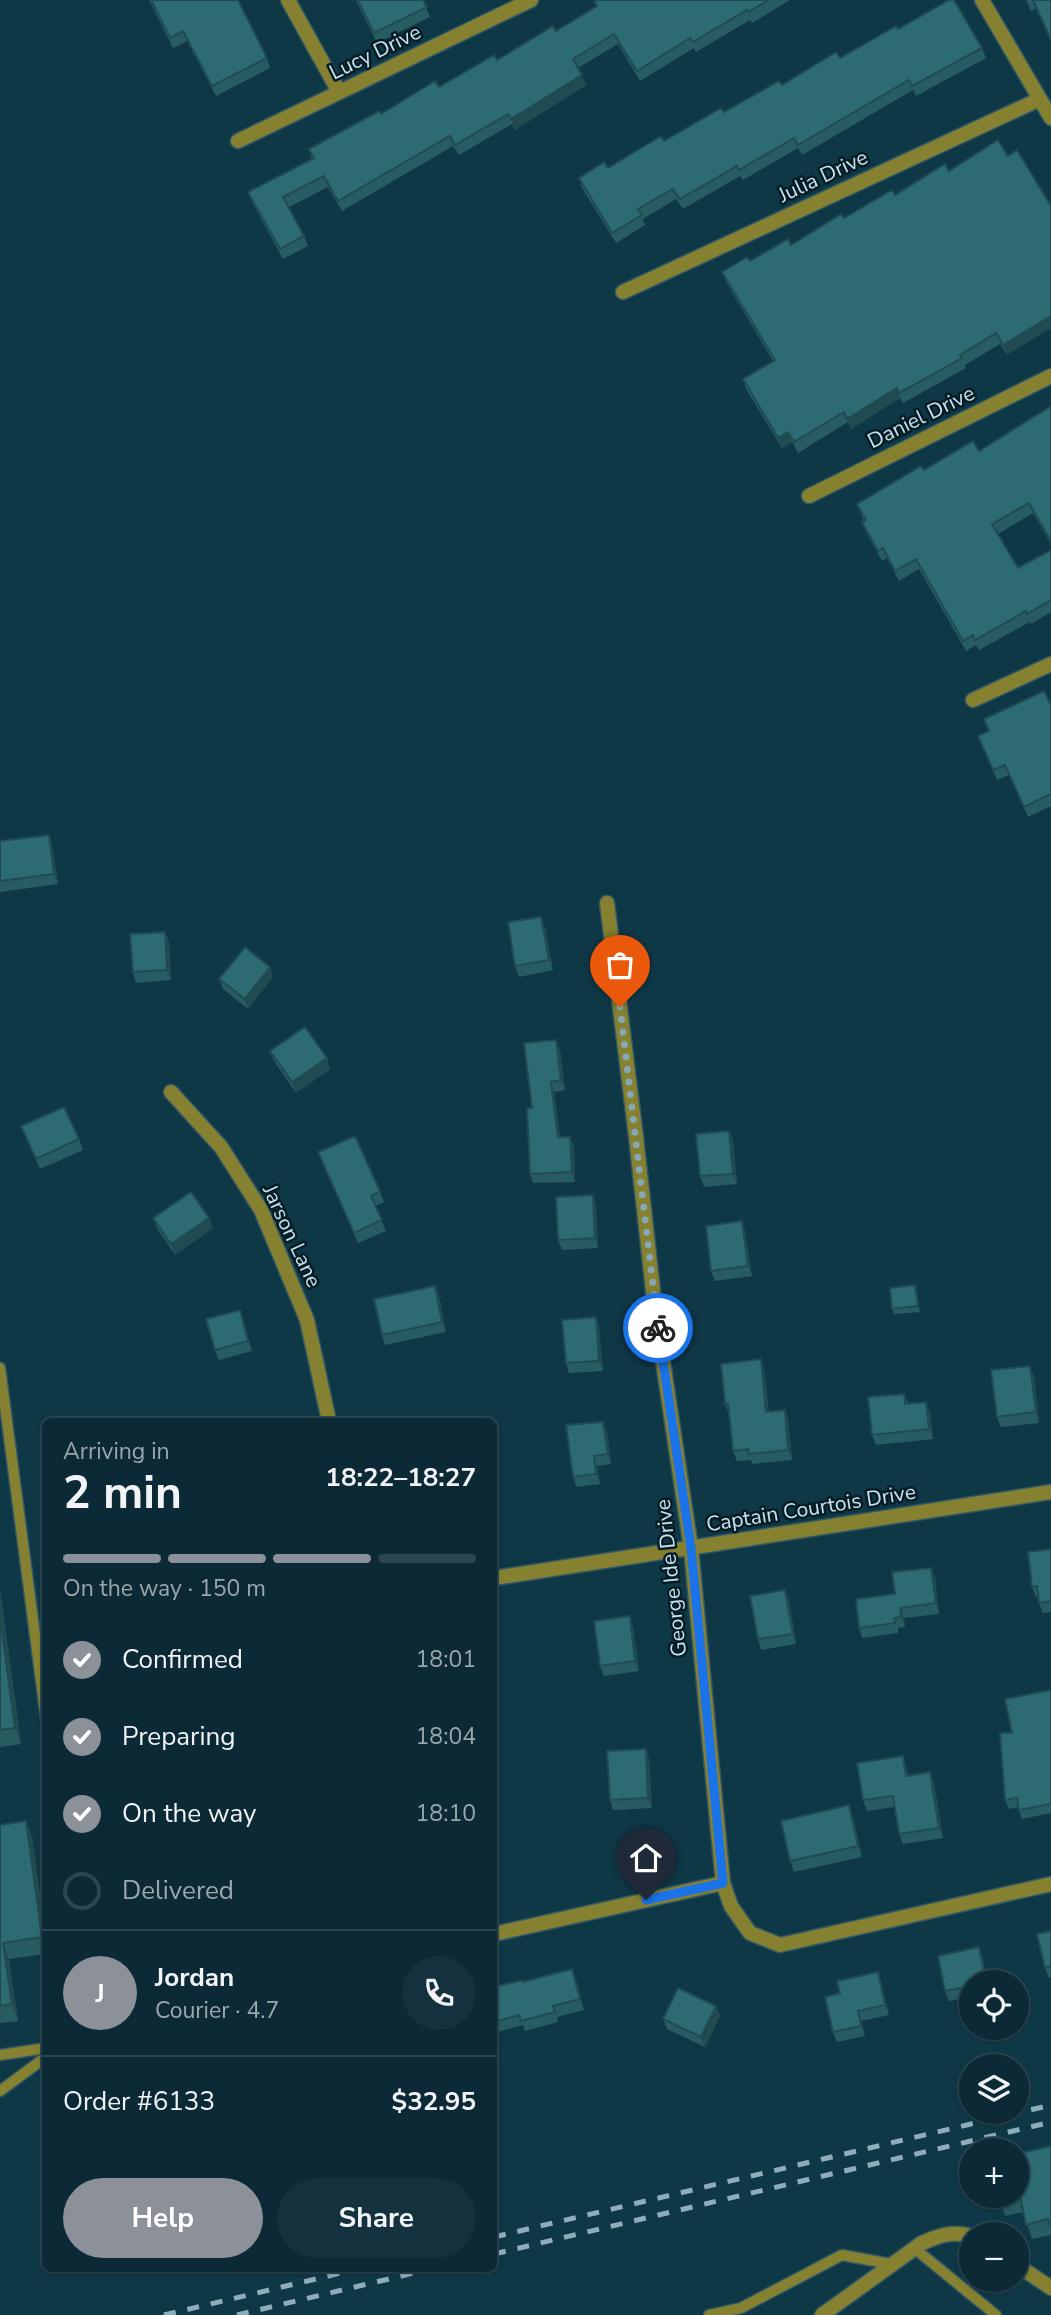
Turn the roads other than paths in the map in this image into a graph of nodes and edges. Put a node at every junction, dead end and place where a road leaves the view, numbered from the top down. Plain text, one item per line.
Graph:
1 (288, 0) edge
2 (531, 0) edge
3 (982, 0) edge
4 (339, 92) junction
5 (1040, 99) junction
6 (1051, 118) edge
7 (238, 141) dead end
8 (623, 292) dead end
9 (1051, 376) edge
10 (809, 496) dead end
11 (1051, 664) edge
12 (973, 700) dead end
13 (607, 904) dead end
14 (171, 1092) dead end
15 (0, 1368) edge
16 (328, 1418) edge
17 (1051, 1492) edge
18 (691, 1548) junction
19 (497, 1578) edge
20 (42, 1688) edge
21 (723, 1883) junction
22 (1051, 1884) edge
23 (497, 1933) edge
24 (42, 2049) edge
25 (0, 2055) edge
26 (42, 2060) edge
27 (0, 2091) edge
28 (959, 2233) edge
29 (914, 2248) junction
30 (891, 2264) junction
31 (1029, 2273) edge
32 (1051, 2288) edge
33 (709, 2315) edge
34 (822, 2315) edge
35 (996, 2315) edge

1 - 4 street
2 - 4 street, Lucy Drive
3 - 5 street
4 - 7 street, Lucy Drive
5 - 6 street
5 - 8 street, Julia Drive
9 - 10 street, Daniel Drive
11 - 12 street
13 - 18 street, George Ide Drive
14 - 16 street, Jarson Lane
15 - 20 lane
17 - 18 street, Captain Courtois Drive
18 - 19 street, Captain Courtois Drive
18 - 21 street, George Ide Drive
21 - 22 street, George Ide Drive
21 - 23 street
24 - 25 lane
26 - 27 lane
28 - 29 street
29 - 30 street
29 - 35 lane
30 - 33 lane
30 - 34 street
31 - 32 street

